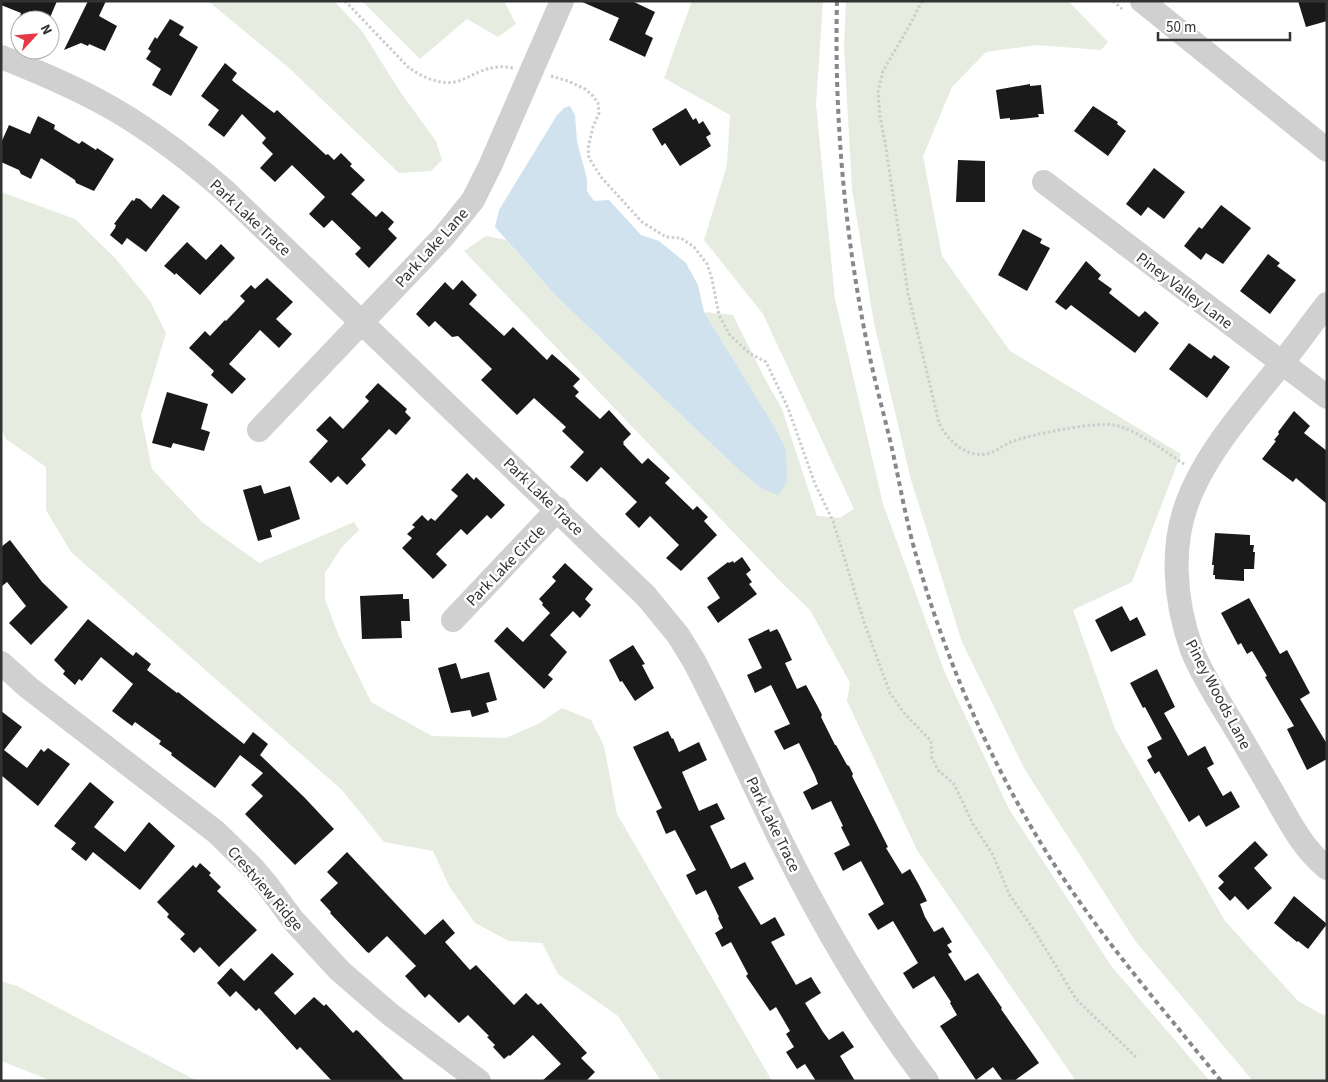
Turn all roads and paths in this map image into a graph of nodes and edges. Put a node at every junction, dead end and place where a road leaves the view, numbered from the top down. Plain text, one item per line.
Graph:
1 (346, 1) edge
2 (562, 1) edge
3 (922, 1) edge
4 (1142, 1) edge
5 (1, 57) edge
6 (531, 71) junction
7 (1327, 150) edge
8 (1044, 182) dead end
9 (1327, 304) edge
10 (362, 322) junction
11 (1282, 363) junction
12 (1327, 397) edge
13 (259, 430) dead end
14 (1201, 474) junction
15 (558, 510) junction
16 (453, 620) dead end
17 (2, 665) edge
18 (1327, 868) edge
19 (1137, 1058) dead end
20 (479, 1081) edge
21 (927, 1081) edge

1 - 6 path
2 - 6 street, Park Lake Lane
3 - 14 path
4 - 7 street
5 - 10 street, Park Lake Trace
6 - 10 street, Park Lake Lane
6 - 19 path
8 - 11 street, Piney Valley Lane
9 - 11 street, Piney Woods Lane
10 - 13 street, Park Lake Lane
10 - 15 street, Park Lake Trace
11 - 12 street, Piney Valley Lane
11 - 14 street, Piney Woods Lane
14 - 18 street, Piney Woods Lane
15 - 16 street, Park Lake Circle
15 - 21 street, Park Lake Trace
17 - 20 street, Crestview Ridge

